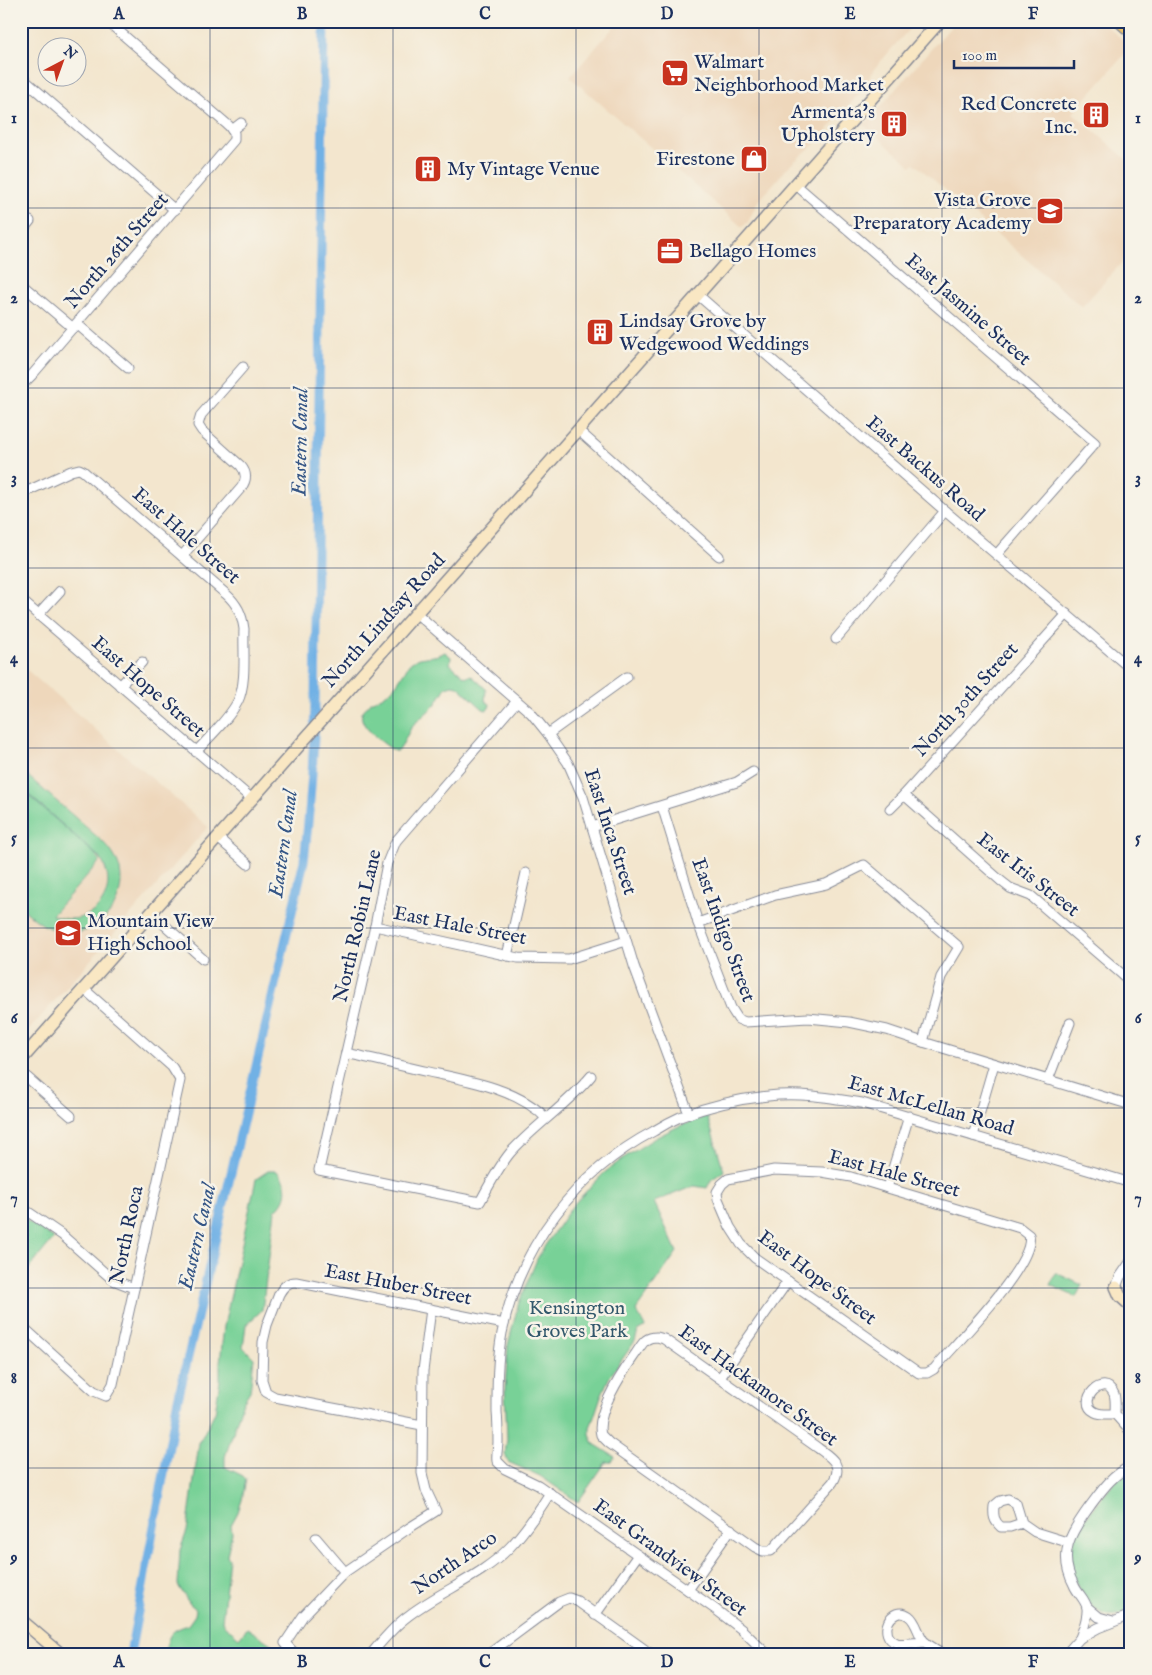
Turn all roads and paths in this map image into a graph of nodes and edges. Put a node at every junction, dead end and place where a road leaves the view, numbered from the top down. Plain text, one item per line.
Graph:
1 (108, 21) edge
2 (940, 21) edge
3 (1120, 21) edge
4 (1131, 31) edge
5 (21, 77) edge
6 (241, 123) dead end
7 (233, 133) junction
8 (795, 184) junction
9 (175, 210) junction
10 (30, 221) dead end
11 (21, 232) edge
12 (21, 284) edge
13 (698, 294) junction
14 (75, 326) junction
15 (243, 367) dead end
16 (128, 368) dead end
17 (21, 386) edge
18 (578, 430) junction
19 (21, 494) edge
20 (946, 511) junction
21 (997, 554) junction
22 (182, 556) junction
23 (719, 556) dead end
24 (60, 591) dead end
25 (21, 600) edge
26 (416, 613) junction
27 (1067, 614) junction
28 (38, 615) junction
29 (836, 638) dead end
30 (142, 662) dead end
31 (1131, 670) edge
32 (627, 677) dead end
33 (120, 686) junction
34 (518, 701) junction
35 (548, 734) junction
36 (196, 752) junction
37 (753, 772) dead end
38 (904, 795) junction
39 (252, 799) junction
40 (662, 806) junction
41 (890, 809) dead end
42 (592, 827) junction
43 (218, 838) junction
44 (248, 864) dead end
45 (526, 873) dead end
46 (151, 913) junction
47 (698, 923) junction
48 (375, 926) junction
49 (626, 941) junction
50 (507, 956) junction
51 (202, 959) dead end
52 (1131, 982) edge
53 (84, 989) junction
54 (1070, 1023) dead end
55 (923, 1042) junction
56 (346, 1053) junction
57 (21, 1060) edge
58 (994, 1064) junction
59 (21, 1072) edge
60 (591, 1076) dead end
61 (1048, 1080) junction
62 (1131, 1105) edge
63 (689, 1114) junction
64 (71, 1116) dead end
65 (909, 1116) junction
66 (546, 1118) junction
67 (973, 1136) junction
68 (1131, 1183) edge
69 (719, 1188) joint
70 (887, 1188) junction
71 (21, 1207) edge
72 (1131, 1261) edge
73 (788, 1281) junction
74 (1116, 1287) joint
75 (134, 1288) junction
76 (1131, 1306) edge
77 (431, 1309) junction
78 (504, 1324) junction
79 (21, 1325) edge
80 (923, 1374) joint
81 (720, 1378) junction
82 (1115, 1414) dead end
83 (422, 1425) junction
84 (1131, 1432) edge
85 (1131, 1466) edge
86 (550, 1493) junction
87 (1022, 1523) dead end
88 (731, 1530) junction
89 (316, 1538) dead end
90 (1067, 1542) junction
91 (638, 1555) junction
92 (344, 1572) junction
93 (688, 1590) junction
94 (1087, 1607) junction
95 (595, 1614) junction
96 (1131, 1615) edge
97 (21, 1620) edge
98 (1113, 1621) junction
99 (1080, 1638) junction
100 (924, 1642) dead end
101 (61, 1654) edge
102 (295, 1654) edge
103 (371, 1654) edge
104 (489, 1654) edge
105 (651, 1654) edge
106 (767, 1654) edge
107 (942, 1654) edge
108 (1066, 1654) edge

1 - 7 street
2 - 8 main road, North Lindsay Road
3 - 4 main road
5 - 9 street
6 - 7 street, North 26th Street
7 - 9 street, North 26th Street
8 - 13 main road, North Lindsay Road
8 - 21 street, East Jasmine Street
9 - 14 street, North 26th Street
10 - 11 street
12 - 14 street
13 - 18 main road, North Lindsay Road
13 - 20 street, East Backus Road
14 - 16 street
14 - 17 street, North 26th Street
15 - 22 street
18 - 23 street
18 - 26 main road, North Lindsay Road
19 - 22 street, East Hale Street
20 - 21 street, East Backus Road
20 - 29 street
21 - 27 street, East Backus Road
22 - 36 street, East Hale Street
24 - 28 street
25 - 28 street, East Hope Street
26 - 34 street, East Inca Street
26 - 39 main road, North Lindsay Road
27 - 31 street, East Backus Road
27 - 38 street, North 30th Street
28 - 33 street, East Hope Street
30 - 33 street
32 - 35 street
33 - 36 street, East Hope Street
34 - 35 street, East Inca Street
34 - 48 street, North Robin Lane
35 - 42 street, East Inca Street
36 - 39 street, East Hope Street
37 - 40 street
38 - 41 street, North 30th Street
38 - 52 street, East Iris Street
39 - 43 main road, North Lindsay Road
40 - 42 street
40 - 47 street, East Indigo Street
42 - 49 street, East Inca Street
43 - 44 street
43 - 46 main road, North Lindsay Road
45 - 50 street
46 - 51 street
46 - 53 main road, North Lindsay Road
47 - 55 street, East Indigo Street
47 - 55 street
48 - 50 street, East Hale Street
48 - 56 street, North Robin Lane
49 - 50 street, East Hale Street
49 - 63 street, East Inca Street
53 - 57 main road, North Lindsay Road
53 - 75 street, North Roca
54 - 61 street
55 - 58 street, East Indigo Street
56 - 66 street
56 - 66 street, North Robin Lane
58 - 61 street, East Indigo Street
58 - 67 street
59 - 64 street
60 - 66 street
61 - 62 street, East Indigo Street
63 - 65 street, East McLellan Road
63 - 78 street, East McLellan Road
65 - 67 street, East McLellan Road
65 - 70 street
67 - 68 street, East McLellan Road
69 - 70 street, East Hale Street
69 - 73 street, East Hope Street
70 - 80 street, East Hale Street
71 - 75 street
72 - 74 street
73 - 80 street, East Hope Street
73 - 81 street
74 - 76 main road
75 - 79 street, North Roca
77 - 78 street, East Huber Street
77 - 83 street
77 - 83 street, East Huber Street
78 - 86 street, East Grandview Street
81 - 88 street, East Hackamore Street
81 - 88 street, East Hackamore Street
82 - 84 street
83 - 92 street
85 - 90 street
86 - 91 street, East Grandview Street
86 - 103 street, North Arco
87 - 90 street
88 - 93 street
89 - 92 street
90 - 94 street
91 - 93 street, East Grandview Street
91 - 95 street
92 - 102 street
93 - 106 street, East Grandview Street
94 - 98 street
94 - 99 street
95 - 104 street
95 - 105 street
96 - 98 street
97 - 101 main road
98 - 99 street
99 - 108 street
100 - 107 street

